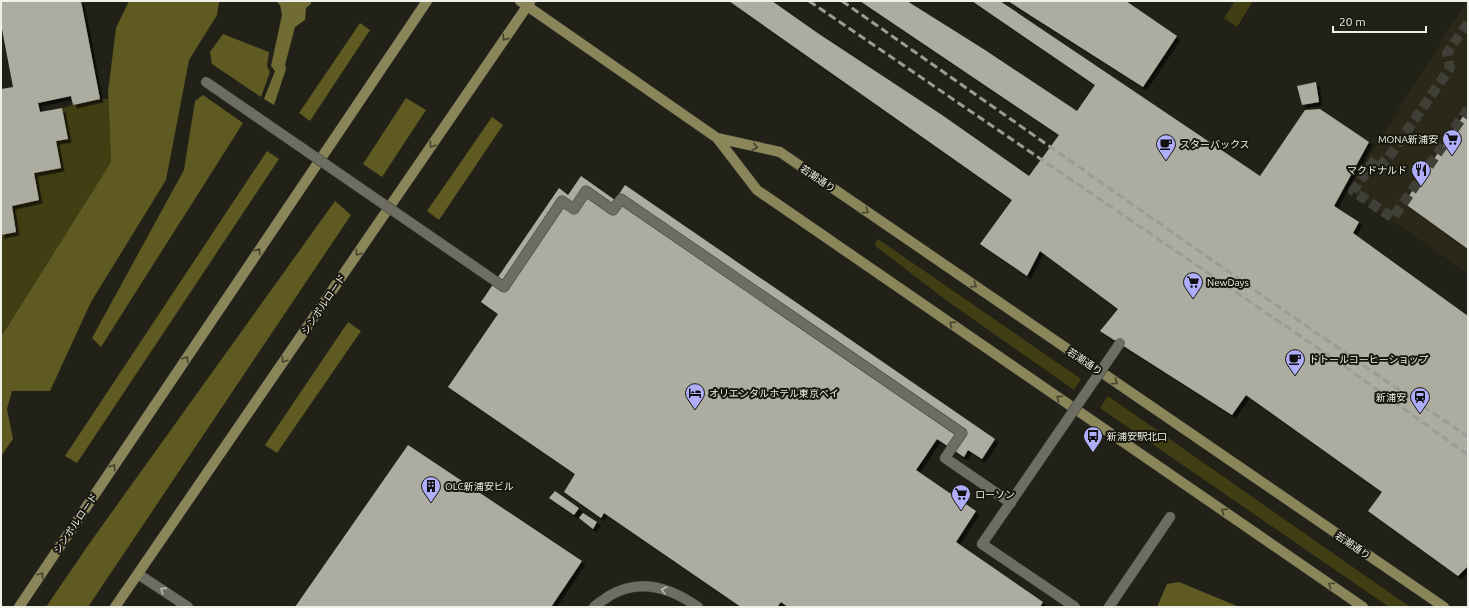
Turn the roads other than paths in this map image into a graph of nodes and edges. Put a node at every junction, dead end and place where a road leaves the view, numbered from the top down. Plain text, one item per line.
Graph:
1 (427, 1) edge
2 (526, 3) edge
3 (206, 82) dead end
4 (717, 138) junction
5 (1120, 343) dead end
6 (1011, 503) junction
7 (1170, 517) dead end
8 (138, 574) junction
9 (1072, 606) edge
10 (19, 607) edge
11 (115, 607) edge
12 (188, 607) edge
13 (594, 607) edge
14 (698, 607) edge
15 (1109, 607) edge
16 (1363, 607) edge
17 (1444, 607) edge

10 -> 1 main road, シンボルロード
2 - 4 main road, 若潮通り
2 -> 8 main road, シンボルロード
3 - 6 street, bridge
16 -> 4 main road, 若潮通り
4 -> 17 main road, 若潮通り
5 - 6 street, bridge
6 - 9 street, bridge
7 - 15 street
8 - 11 main road, シンボルロード
12 -> 8 street
14 -> 13 street

